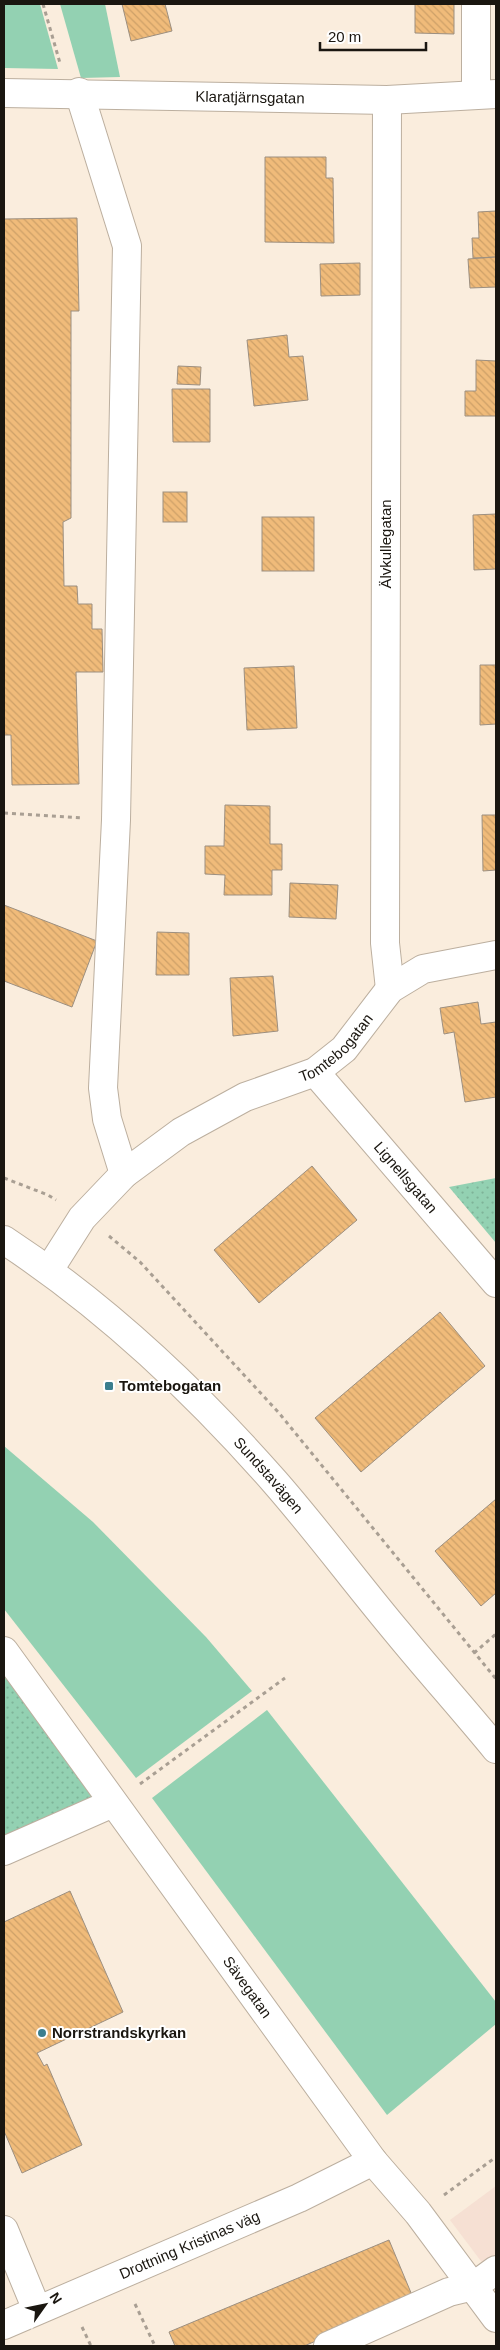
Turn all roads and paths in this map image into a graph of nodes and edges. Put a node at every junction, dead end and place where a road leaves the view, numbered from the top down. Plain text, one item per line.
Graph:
1 (43, 4) edge
2 (476, 4) edge
3 (4, 92) edge
4 (79, 92) junction
5 (486, 94) edge
6 (387, 100) junction
7 (4, 814) edge
8 (116, 820) junction
9 (496, 955) edge
10 (390, 989) junction
11 (315, 1072) junction
12 (124, 1174) junction
13 (4, 1178) edge
14 (48, 1195) dead end
15 (4, 1240) edge
16 (117, 1242) dead end
17 (49, 1270) junction
18 (496, 1283) edge
19 (496, 1634) edge
20 (4, 1651) edge
21 (474, 1653) junction
22 (285, 1678) dead end
23 (496, 1678) edge
24 (496, 1748) edge
25 (113, 1804) junction
26 (4, 1851) edge
27 (496, 2157) edge
28 (373, 2161) junction
29 (441, 2197) dead end
30 (4, 2230) edge
31 (496, 2270) edge
32 (121, 2274) junction
33 (474, 2286) junction
34 (38, 2310) junction
35 (496, 2318) edge
36 (4, 2325) edge
37 (155, 2346) edge
38 (328, 2346) edge

1 - 4 path
2 - 5 street
3 - 4 street, Klaratjärnsgatan
4 - 6 street, Klaratjärnsgatan
4 - 8 street
5 - 6 street, Klaratjärnsgatan
6 - 10 street, Älvkullegatan
7 - 8 path
8 - 12 street
9 - 10 street, Tomtebogatan
10 - 11 street, Tomtebogatan
11 - 12 street, Tomtebogatan
11 - 18 street, Lignellsgatan
12 - 17 street, Tomtebogatan
13 - 14 path
15 - 17 street, Sundstavägen
16 - 21 path
17 - 24 street, Sundstavägen
19 - 21 path
20 - 25 street, Sävegatan
21 - 23 path
22 - 25 path
25 - 26 street
25 - 28 street, Sävegatan
27 - 29 path
28 - 32 street, Drottning Kristinas väg
28 - 33 street, Sävegatan
30 - 34 street
31 - 33 street
32 - 34 street, Drottning Kristinas väg
32 - 37 path
33 - 35 street, Sävegatan
33 - 38 street
34 - 36 street, Drottning Kristinas väg

